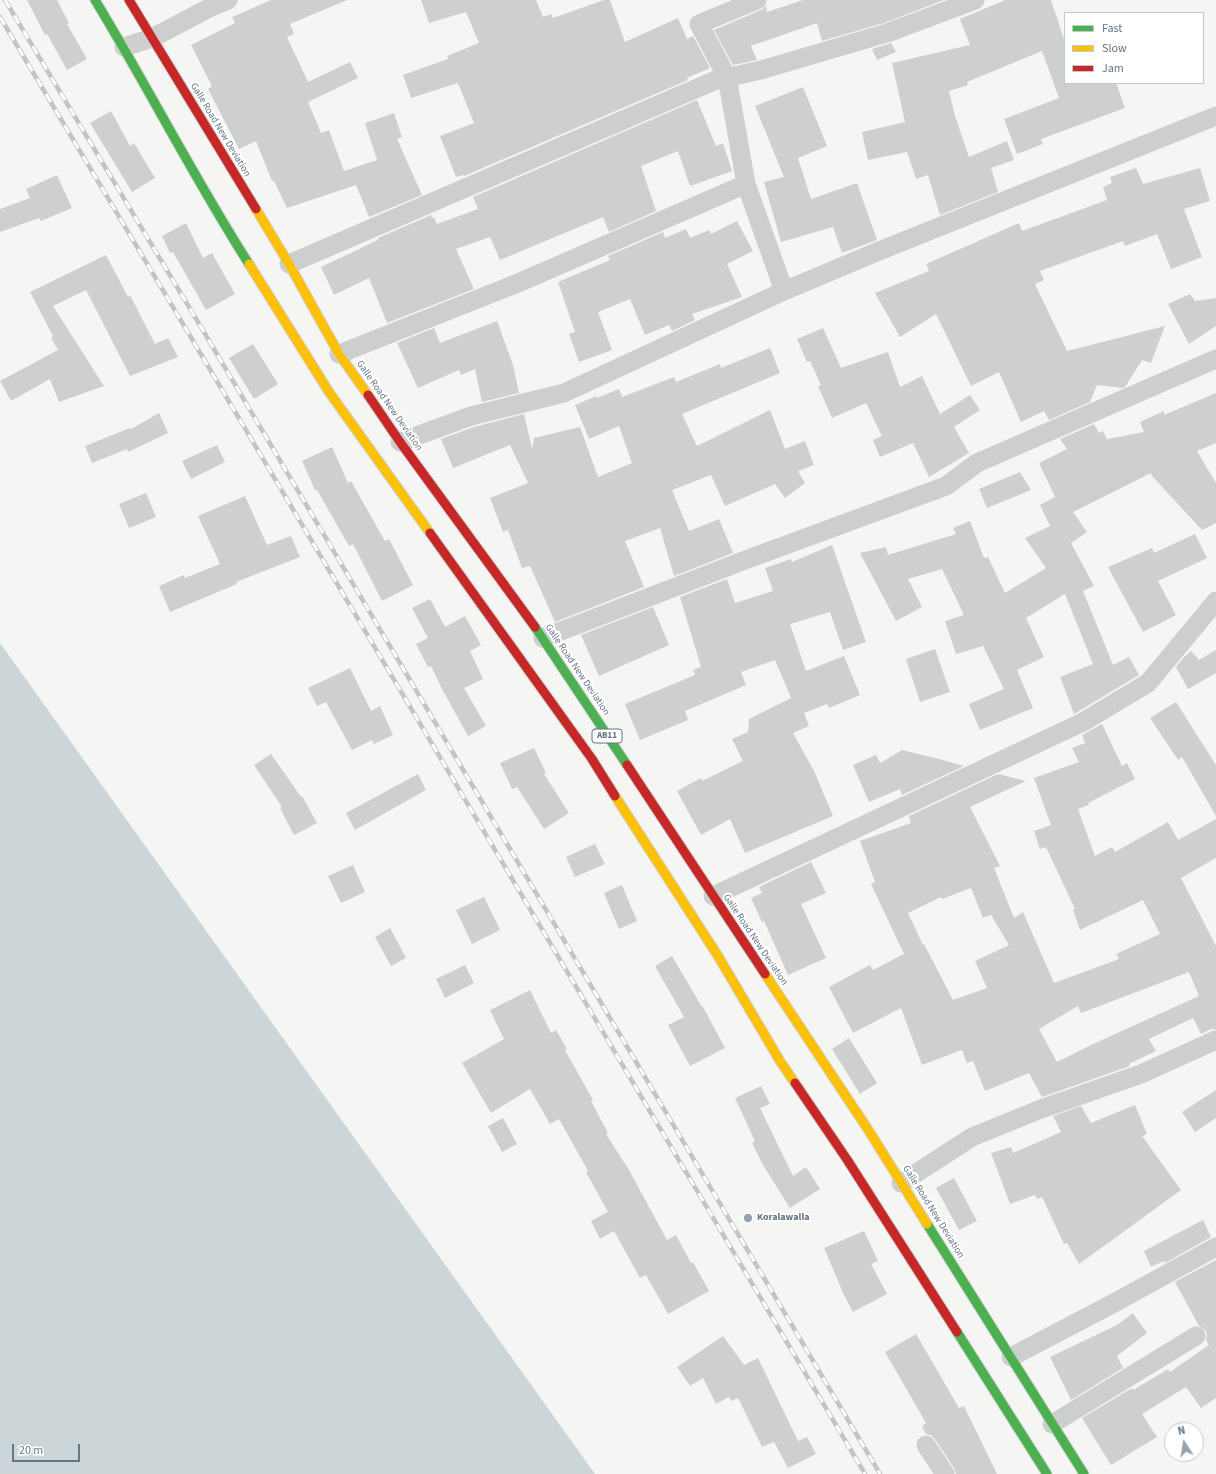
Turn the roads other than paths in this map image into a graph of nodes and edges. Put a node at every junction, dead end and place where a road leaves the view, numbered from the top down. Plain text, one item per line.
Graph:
1 (95, 0) edge
2 (129, 0) edge
3 (228, 0) edge
4 (757, 0) edge
5 (975, 0) edge
6 (207, 4) edge
7 (152, 38) junction
8 (124, 47) junction
9 (727, 78) junction
10 (1216, 116) edge
11 (746, 184) junction
12 (289, 264) junction
13 (784, 291) junction
14 (340, 354) junction
15 (1216, 358) edge
16 (400, 442) junction
17 (1216, 601) edge
18 (543, 638) junction
19 (713, 896) junction
20 (1216, 1040) edge
21 (901, 1183) junction
22 (1216, 1247) edge
23 (1196, 1336) dead end
24 (1010, 1357) junction
25 (1052, 1424) junction
26 (926, 1445) dead end
27 (945, 1474) edge
28 (1047, 1474) edge
29 (1084, 1474) edge

1 - 8 main road, AB11
2 - 7 main road, Galle Road New Deviation / AB11
3 - 6 street
4 - 9 street
5 - 9 street
6 - 7 street
7 - 8 street
7 - 12 main road, Galle Road New Deviation / AB11
8 - 28 main road, AB11
9 - 11 street
9 - 12 street
10 - 13 street
11 - 13 street
11 - 14 street
12 - 14 main road, Galle Road New Deviation / AB11
13 - 16 street
14 - 16 main road, Galle Road New Deviation / AB11
15 - 18 street
16 - 18 main road, Galle Road New Deviation / AB11
17 - 19 street
18 - 19 main road, Galle Road New Deviation / AB11
19 - 21 main road, Galle Road New Deviation / AB11
20 - 21 street
21 - 24 main road, Galle Road New Deviation / AB11
22 - 24 street
23 - 25 street
24 - 25 main road, Galle Road New Deviation / AB11
25 - 29 main road, Galle Road New Deviation / AB11
26 - 27 street

